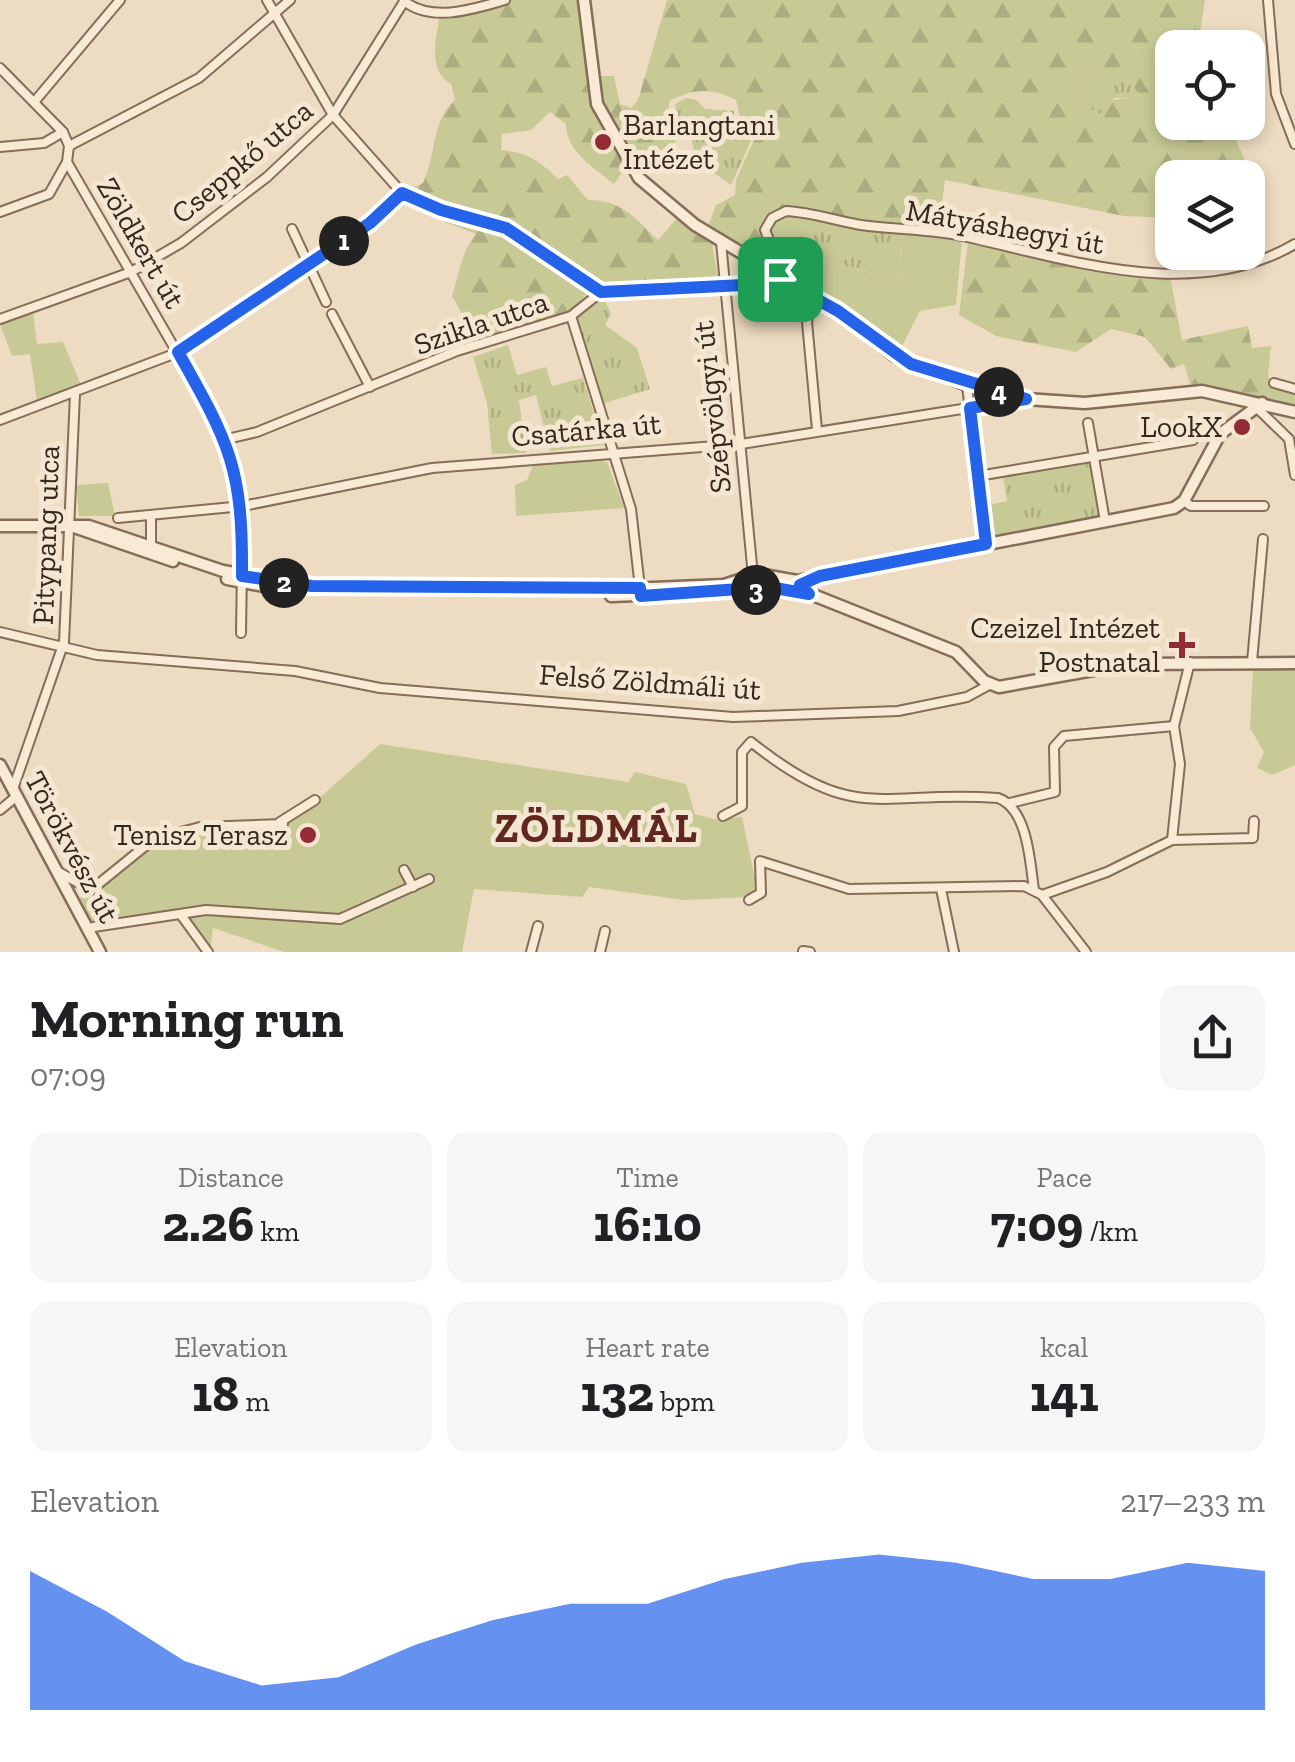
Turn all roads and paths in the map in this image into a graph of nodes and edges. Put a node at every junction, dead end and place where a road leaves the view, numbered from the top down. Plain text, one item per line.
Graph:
1 (120, 0) edge
2 (267, 0) edge
3 (290, 0) edge
4 (505, 0) edge
5 (584, 0) edge
6 (1268, 0) edge
7 (405, 1) edge
8 (280, 8) edge
9 (0, 68) edge
10 (35, 102) junction
11 (333, 115) junction
12 (62, 132) junction
13 (1295, 144) edge
14 (69, 146) junction
15 (0, 147) edge
16 (68, 162) junction
17 (402, 193) junction
18 (0, 212) edge
19 (292, 229) dead end
20 (721, 242) junction
21 (1293, 245) edge
22 (1295, 260) edge
23 (308, 266) junction
24 (132, 272) junction
25 (780, 279) junction
26 (725, 287) junction
27 (601, 292) junction
28 (812, 296) junction
29 (326, 302) dead end
30 (332, 314) dead end
31 (571, 316) junction
32 (0, 319) edge
33 (178, 352) junction
34 (1274, 383) dead end
35 (968, 385) junction
36 (370, 386) junction
37 (1295, 389) edge
38 (74, 394) junction
39 (1026, 399) junction
40 (1259, 405) junction
41 (970, 408) junction
42 (1295, 412) edge
43 (0, 420) edge
44 (1088, 424) dead end
45 (818, 430) junction
46 (227, 438) junction
47 (1193, 440) dead end
48 (741, 444) junction
49 (612, 452) junction
50 (1094, 454) junction
51 (1295, 474) edge
52 (978, 476) junction
53 (1184, 501) junction
54 (243, 506) junction
55 (1264, 506) dead end
56 (151, 516) junction
57 (118, 518) dead end
58 (1106, 521) junction
59 (0, 526) edge
60 (70, 526) junction
61 (1263, 539) dead end
62 (986, 544) junction
63 (150, 546) junction
64 (167, 555) junction
65 (755, 579) junction
66 (243, 580) junction
67 (801, 587) junction
68 (641, 592) junction
69 (0, 632) edge
70 (241, 633) dead end
71 (62, 650) junction
72 (1190, 662) junction
73 (1252, 662) junction
74 (1295, 662) edge
75 (989, 686) junction
76 (1174, 726) junction
77 (0, 765) edge
78 (15, 793) junction
79 (315, 800) dead end
80 (1010, 803) junction
81 (0, 810) edge
82 (723, 816) dead end
83 (1254, 821) dead end
84 (1172, 840) junction
85 (404, 870) dead end
86 (57, 871) junction
87 (428, 879) dead end
88 (414, 886) junction
89 (941, 889) junction
90 (1038, 892) junction
91 (749, 900) dead end
92 (180, 915) junction
93 (538, 926) dead end
94 (87, 928) junction
95 (605, 931) dead end
96 (100, 952) edge
97 (208, 952) edge
98 (531, 952) edge
99 (600, 952) edge
100 (954, 952) edge
101 (1086, 952) edge

1 - 10 street
2 - 8 street
3 - 8 street
4 - 7 street
5 - 20 street
6 - 13 street
7 - 11 street, Cseppkő utca
8 - 11 street
8 - 14 street
9 - 10 street
10 - 12 street
11 - 17 street
11 - 24 street, Cseppkő utca
12 - 14 street
12 - 15 street
14 - 16 street, Zöldkert út
16 - 18 street
16 - 24 street, Zöldkert út
17 - 23 street
17 - 27 street
19 - 23 street
20 - 25 street
20 - 26 street, Szépvölgyi út
21 - 22 street
21 - 25 street, Mátyáshegyi út
23 - 29 street
23 - 33 street
24 - 32 street, Cseppkő utca
24 - 33 street, Zöldkert út
25 - 26 street
25 - 28 street
26 - 27 street
26 - 48 street, Szépvölgyi út
27 - 31 street, Szikla utca
28 - 35 street
28 - 45 street
30 - 36 street
31 - 36 street, Szikla utca
31 - 49 street
33 - 38 street
33 - 46 street, Zöldkert út
34 - 37 street
35 - 39 street
35 - 41 street
36 - 46 street, Szikla utca
38 - 43 street
38 - 60 street, Pitypang utca
39 - 40 street
39 - 41 street, Csatárka út
40 - 42 street
40 - 51 street
40 - 53 street
41 - 45 street, Csatárka út
41 - 52 street
44 - 50 street
45 - 48 street, Csatárka út
46 - 54 street, Zöldkert út
47 - 50 street
48 - 49 street, Csatárka út
48 - 65 street, Szépvölgyi út
49 - 54 street, Csatárka út
49 - 68 street
50 - 52 street
50 - 58 street
52 - 62 street
53 - 55 street
53 - 58 street
54 - 56 street, Csatárka út
54 - 66 street, Zöldkert út
56 - 57 street, Csatárka út
56 - 63 street
58 - 62 street
59 - 60 street
60 - 63 street
60 - 64 street
60 - 71 street, Pitypang utca
61 - 73 street
62 - 67 street
63 - 64 street
64 - 66 street
65 - 67 street
65 - 68 street
66 - 68 street
66 - 70 street, Zöldkert út
67 - 75 street
69 - 71 street, Felső Zöldmáli út
71 - 75 street, Felső Zöldmáli út
71 - 78 street, Pitypang utca
72 - 73 street, Felső Zöldmáli út
72 - 75 street, Felső Zöldmáli út
72 - 76 street
73 - 74 street, Felső Zöldmáli út
76 - 80 street
76 - 84 street
77 - 78 street, Törökvész út
78 - 81 street
78 - 86 street, Törökvész út
79 - 86 street
80 - 82 street
80 - 90 street
83 - 84 street
84 - 90 street
85 - 88 street
86 - 94 street, Törökvész út
87 - 88 street
88 - 92 street
89 - 90 street
89 - 91 street
89 - 100 street
90 - 101 street
92 - 94 street
92 - 97 street
93 - 98 street
94 - 96 street, Törökvész út
95 - 99 street

